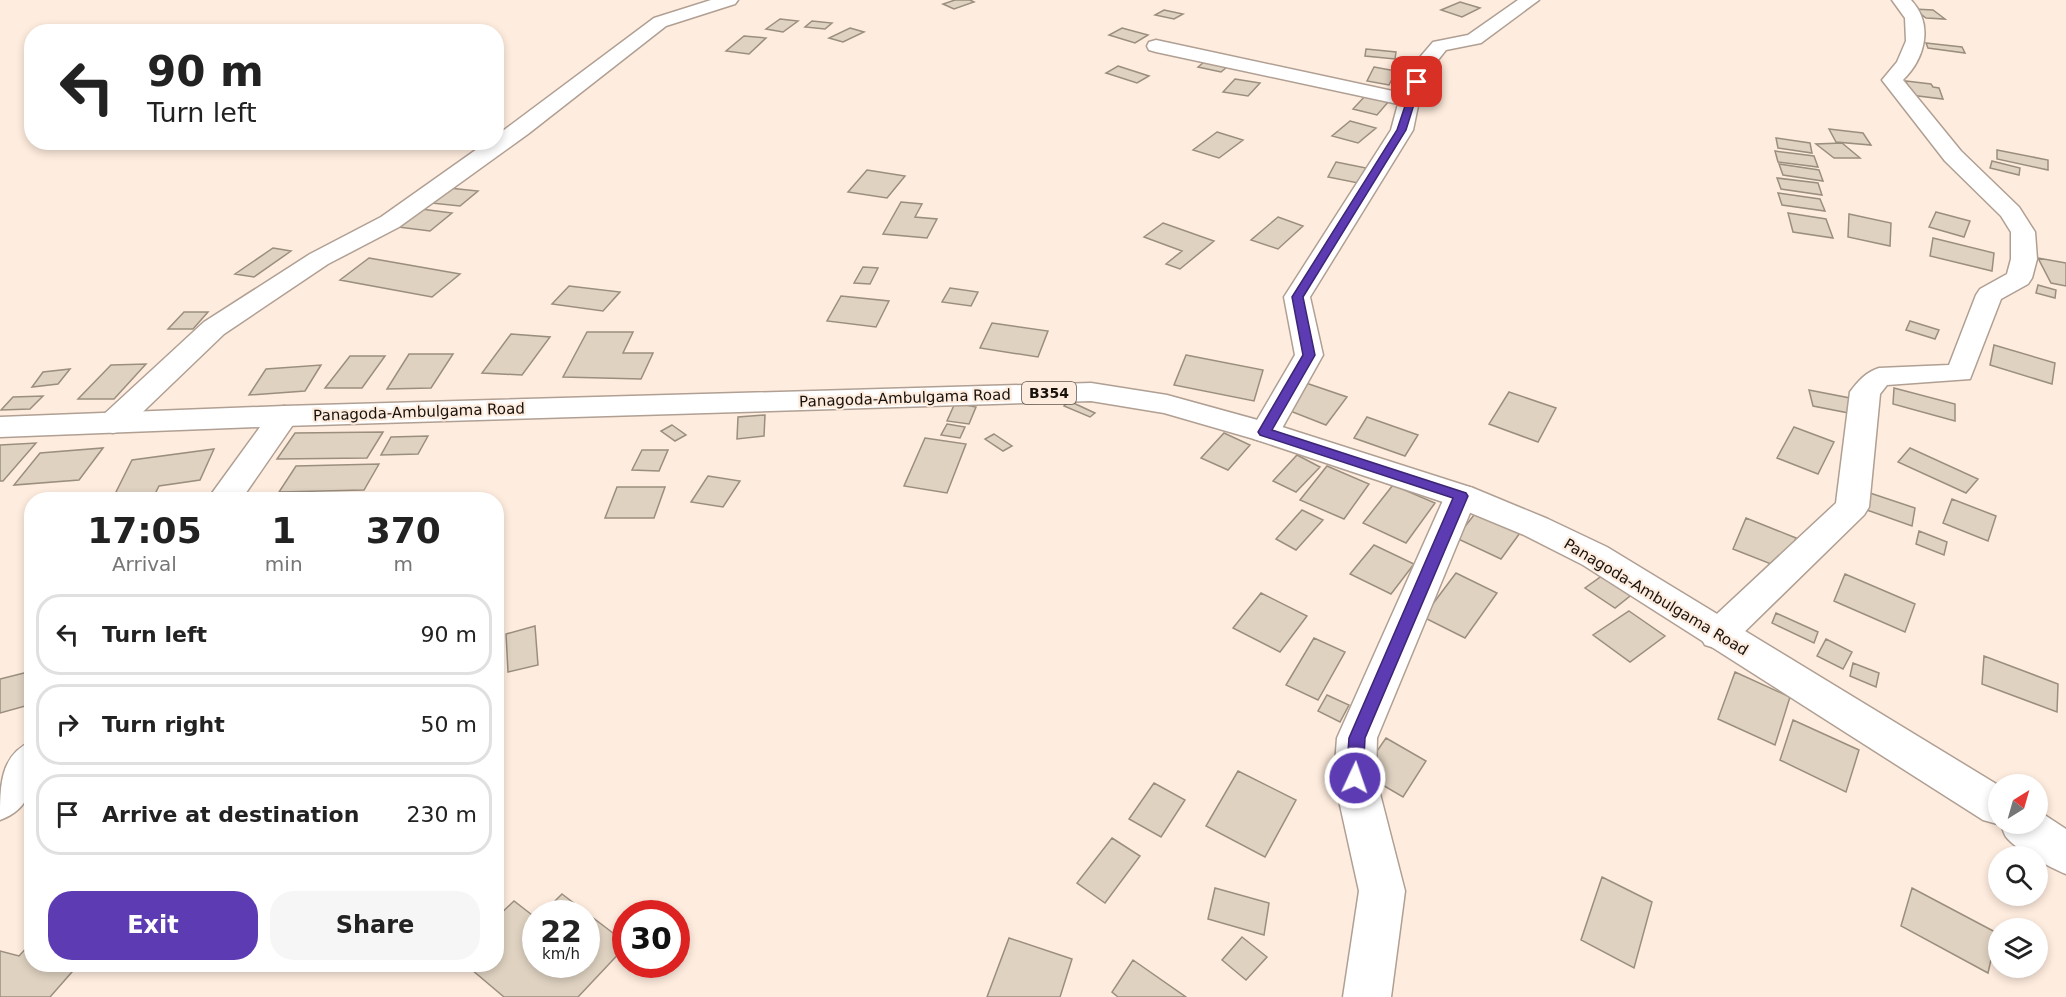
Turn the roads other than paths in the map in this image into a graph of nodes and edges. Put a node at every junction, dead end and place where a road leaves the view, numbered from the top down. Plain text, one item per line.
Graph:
1 (729, 0) edge
2 (1530, 0) edge
3 (1906, 1) edge
4 (1156, 46) dead end
5 (1409, 101) junction
6 (504, 140) edge
7 (491, 150) edge
8 (284, 416) junction
9 (113, 423) junction
10 (0, 427) edge
11 (1264, 432) junction
12 (229, 492) edge
13 (1461, 496) junction
14 (1718, 635) junction
15 (24, 769) edge
16 (0, 801) edge
17 (1988, 801) edge
18 (2037, 834) edge
19 (2066, 854) edge
20 (1367, 997) edge

1 - 6 street
2 - 5 street
3 - 14 street
4 - 5 street
5 - 11 street
7 - 9 street
8 - 9 street, Panagoda-Ambulgama Road / B354
8 - 11 street, Panagoda-Ambulgama Road / B354
8 - 12 street
9 - 10 street, Panagoda-Ambulgama Road / B354
11 - 13 street, Panagoda-Ambulgama Road / B354
13 - 14 street, Panagoda-Ambulgama Road / B354
13 - 20 street
14 - 17 street, Panagoda-Ambulgama Road / B354
15 - 16 street
18 - 19 street

